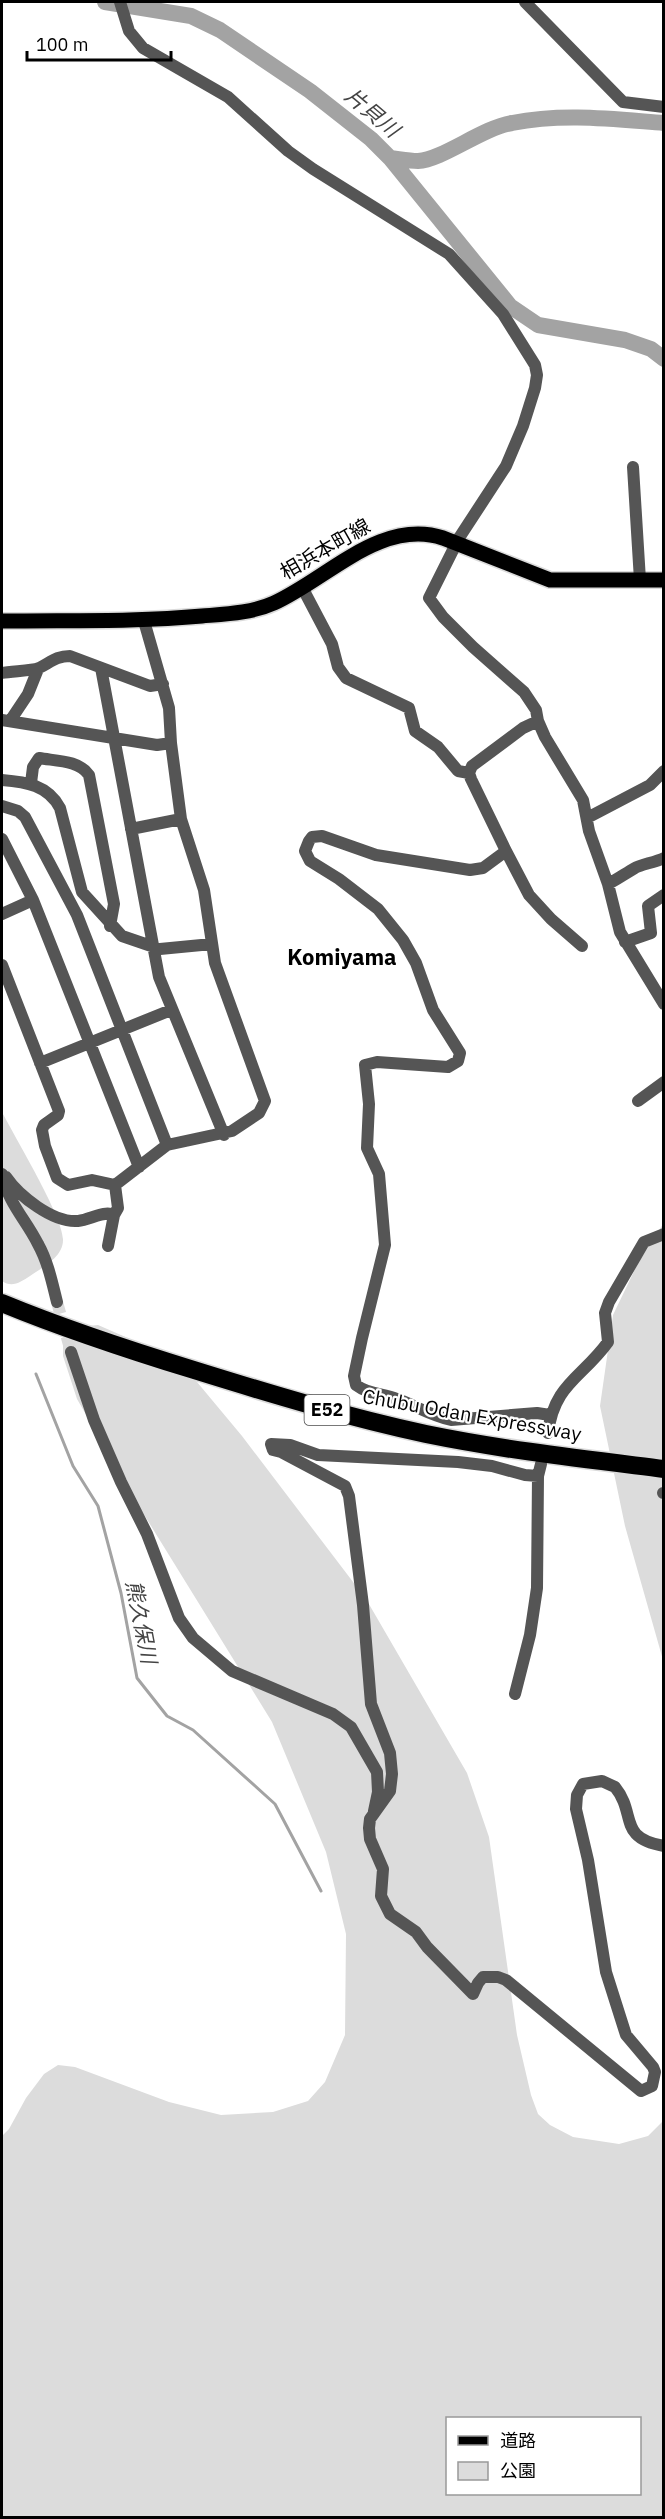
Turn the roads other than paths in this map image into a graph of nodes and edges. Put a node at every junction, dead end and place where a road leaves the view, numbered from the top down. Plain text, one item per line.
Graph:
1 (525, 2) edge
2 (121, 7) edge
3 (663, 107) edge
4 (633, 466) dead end
5 (456, 544) junction
6 (640, 580) junction
7 (663, 580) edge
8 (302, 587) junction
9 (2, 621) edge
10 (144, 621) junction
11 (101, 668) junction
12 (38, 669) junction
13 (2, 673) edge
14 (163, 684) junction
15 (6, 720) edge
16 (538, 721) junction
17 (113, 738) junction
18 (171, 743) junction
19 (663, 771) edge
20 (469, 773) junction
21 (2, 780) edge
22 (32, 783) junction
23 (2, 806) edge
24 (587, 818) junction
25 (182, 819) junction
26 (130, 830) junction
27 (2, 839) edge
28 (506, 851) junction
29 (663, 858) edge
30 (608, 884) junction
31 (663, 895) edge
32 (33, 900) junction
33 (2, 914) edge
34 (110, 926) junction
35 (625, 942) junction
36 (212, 944) junction
37 (582, 946) dead end
38 (153, 948) junction
39 (2, 965) edge
40 (5, 984) edge
41 (663, 1004) edge
42 (171, 1010) junction
43 (121, 1030) junction
44 (90, 1042) junction
45 (40, 1064) junction
46 (663, 1083) edge
47 (638, 1101) dead end
48 (224, 1134) junction
49 (167, 1145) junction
50 (139, 1167) junction
51 (2, 1173) edge
52 (115, 1185) junction
53 (114, 1215) junction
54 (663, 1234) edge
55 (108, 1246) dead end
56 (57, 1302) tunnel mouth
57 (2, 1303) edge
58 (71, 1352) tunnel mouth
59 (550, 1415) junction
60 (548, 1433) dead end
61 (663, 1468) edge
62 (515, 1694) dead end
63 (370, 1819) junction
64 (663, 1846) edge

1 - 3 street
2 - 5 street
4 - 6 street
5 - 6 main road, 相浜本町線
5 - 8 main road, 相浜本町線
5 - 16 street
6 - 7 main road, 相浜本町線
8 - 10 main road, 相浜本町線
8 - 20 street
9 - 10 main road, 相浜本町線
10 - 14 street
11 - 12 street
11 - 14 street
11 - 17 street
12 - 13 street
12 - 15 street
14 - 18 street
15 - 17 street
16 - 20 street
16 - 24 street
17 - 18 street
17 - 26 street
18 - 25 street
19 - 24 street
20 - 28 street
21 - 22 street
22 - 34 street
22 - 34 street
23 - 43 street
24 - 30 street
25 - 26 street
25 - 36 street
26 - 38 street
27 - 32 street
28 - 37 street
28 - 59 street
29 - 30 street
30 - 35 street
31 - 35 street
32 - 33 street
32 - 44 street
34 - 38 street
35 - 41 street
36 - 38 street
36 - 48 street
38 - 42 street
39 - 40 street
40 - 45 street
42 - 43 street
42 - 48 street
43 - 44 street
43 - 49 street
44 - 45 street
44 - 50 street
45 - 52 street
46 - 47 street
48 - 49 street
49 - 50 street
50 - 52 street
51 - 53 street
51 - 56 street
52 - 53 street
53 - 55 street
54 - 59 street
57 - 61 highway, Chubu Odan Expressway / E52
58 - 63 street
59 - 60 street
62 - 63 street
63 - 64 street

